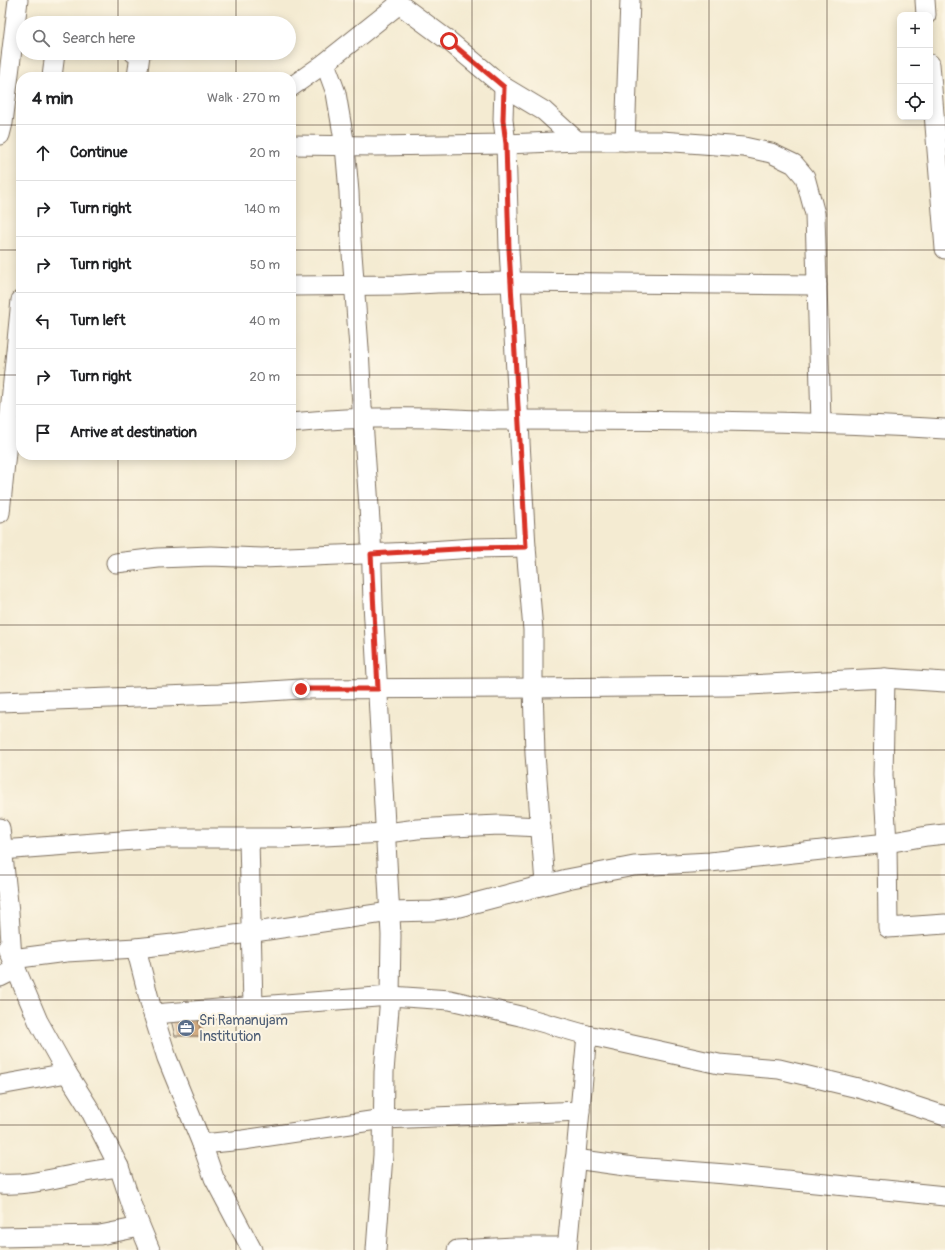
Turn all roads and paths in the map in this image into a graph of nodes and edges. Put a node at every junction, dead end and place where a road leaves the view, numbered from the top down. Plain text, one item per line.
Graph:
1 (18, 0) edge
2 (630, 0) edge
3 (925, 0) edge
4 (398, 2) edge
5 (926, 12) edge
6 (19, 16) edge
7 (16, 42) edge
8 (54, 60) edge
9 (139, 60) edge
10 (325, 63) junction
11 (53, 72) edge
12 (138, 72) edge
13 (296, 83) edge
14 (932, 84) edge
15 (504, 87) junction
16 (0, 135) edge
17 (577, 141) junction
18 (625, 141) junction
19 (506, 144) junction
20 (296, 145) edge
21 (345, 146) junction
22 (945, 248) edge
23 (512, 282) junction
24 (354, 285) junction
25 (817, 285) junction
26 (296, 286) edge
27 (16, 402) edge
28 (363, 418) junction
29 (520, 420) junction
30 (15, 422) edge
31 (296, 423) edge
32 (821, 423) junction
33 (945, 429) edge
34 (0, 513) edge
35 (526, 547) junction
36 (371, 554) junction
37 (116, 563) dead end
38 (885, 678) junction
39 (945, 682) edge
40 (533, 688) junction
41 (378, 689) junction
42 (0, 702) edge
43 (541, 827) junction
44 (0, 828) edge
45 (386, 833) junction
46 (945, 834) edge
47 (249, 839) junction
48 (887, 843) junction
49 (2, 850) junction
50 (545, 884) junction
51 (390, 912) junction
52 (945, 924) edge
53 (251, 933) junction
54 (0, 934) edge
55 (136, 948) junction
56 (9, 969) edge
57 (390, 996) junction
58 (253, 1006) junction
59 (153, 1014) junction
60 (587, 1035) junction
61 (66, 1073) junction
62 (0, 1085) edge
63 (580, 1111) junction
64 (945, 1116) edge
65 (384, 1119) junction
66 (202, 1144) junction
67 (575, 1159) junction
68 (119, 1167) junction
69 (0, 1184) edge
70 (945, 1196) edge
71 (140, 1227) junction
72 (0, 1237) edge
73 (567, 1249) edge
74 (150, 1250) edge
75 (252, 1250) edge
76 (376, 1250) edge
77 (457, 1250) edge

1 - 6 street
2 - 18 street
3 - 5 street
4 - 10 street
4 - 15 street
7 - 16 street
8 - 11 street
9 - 12 street
10 - 13 street
10 - 21 street
14 - 22 street
15 - 17 street
15 - 19 street
17 - 18 street
17 - 19 street
18 - 25 street
19 - 21 street
19 - 23 street
20 - 21 street
21 - 24 street
23 - 24 street
23 - 25 street
23 - 29 street
24 - 26 street
24 - 28 street
25 - 32 street
27 - 30 street
28 - 29 street
28 - 31 street
28 - 36 street
29 - 32 street
29 - 35 street
30 - 34 street
32 - 33 street
35 - 36 street
35 - 40 street
36 - 37 street
36 - 41 street
38 - 39 street
38 - 40 street
38 - 48 street
40 - 41 street
40 - 43 street
41 - 42 street
41 - 45 street
43 - 45 street
43 - 50 street
44 - 49 street
45 - 47 street
45 - 51 street
46 - 48 street
47 - 49 street
47 - 53 street
48 - 50 street
48 - 52 street
49 - 56 street
50 - 51 street
51 - 53 street
51 - 57 street
53 - 55 street
53 - 58 street
54 - 56 street
55 - 56 street
55 - 59 street
56 - 61 street
57 - 58 street
57 - 60 street
57 - 65 street
58 - 59 street
59 - 66 street
60 - 63 street
60 - 64 street
61 - 62 street
61 - 68 street
63 - 65 street
63 - 67 street
65 - 66 street
65 - 76 street
66 - 75 street
67 - 70 street
67 - 73 street
68 - 69 street
68 - 71 street
71 - 72 street
71 - 74 street
73 - 77 street

